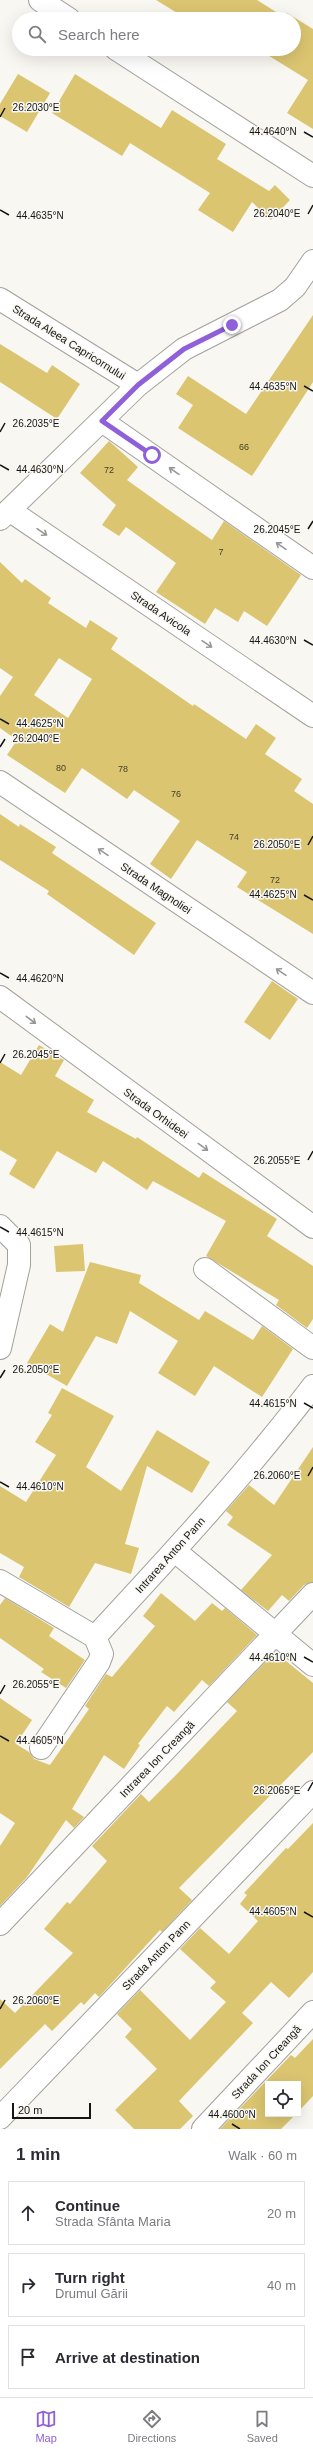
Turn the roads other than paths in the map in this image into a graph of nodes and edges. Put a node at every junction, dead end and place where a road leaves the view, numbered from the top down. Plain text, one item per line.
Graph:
1 (40, 0) edge
2 (58, 12) edge
3 (127, 56) edge
4 (313, 176) edge
5 (313, 261) edge
6 (0, 299) edge
7 (138, 385) junction
8 (102, 421) junction
9 (5, 515) edge
10 (313, 568) edge
11 (313, 716) edge
12 (0, 782) edge
13 (313, 994) edge
14 (0, 997) edge
15 (0, 1226) edge
16 (313, 1227) edge
17 (205, 1269) dead end
18 (0, 1348) edge
19 (313, 1348) edge
20 (313, 1386) edge
21 (175, 1551) junction
22 (0, 1581) edge
23 (313, 1594) edge
24 (276, 1634) junction
25 (95, 1638) junction
26 (313, 1665) edge
27 (41, 1748) dead end
28 (313, 1792) edge
29 (0, 1924) edge
30 (313, 2012) edge
31 (0, 2118) edge
32 (203, 2129) edge

1 - 2 street
3 - 4 street
5 - 7 street
6 - 7 street, Strada Aleea Capricornului
7 - 8 street
8 - 9 street
10 -> 8 street
9 -> 11 street, Strada Avicola
13 -> 12 street, Strada Magnoliei
14 -> 16 street, Strada Orhideei
15 - 18 street
17 - 19 street
20 - 21 street, Intrarea Anton Pann
21 - 24 street
21 - 25 street, Intrarea Anton Pann
22 - 25 street
23 - 24 street, Intrarea Ion Creangă
24 - 26 street
24 - 29 street, Intrarea Ion Creangă
25 - 27 street
28 - 31 street, Strada Anton Pann
30 - 32 street, Strada Ion Creangă

